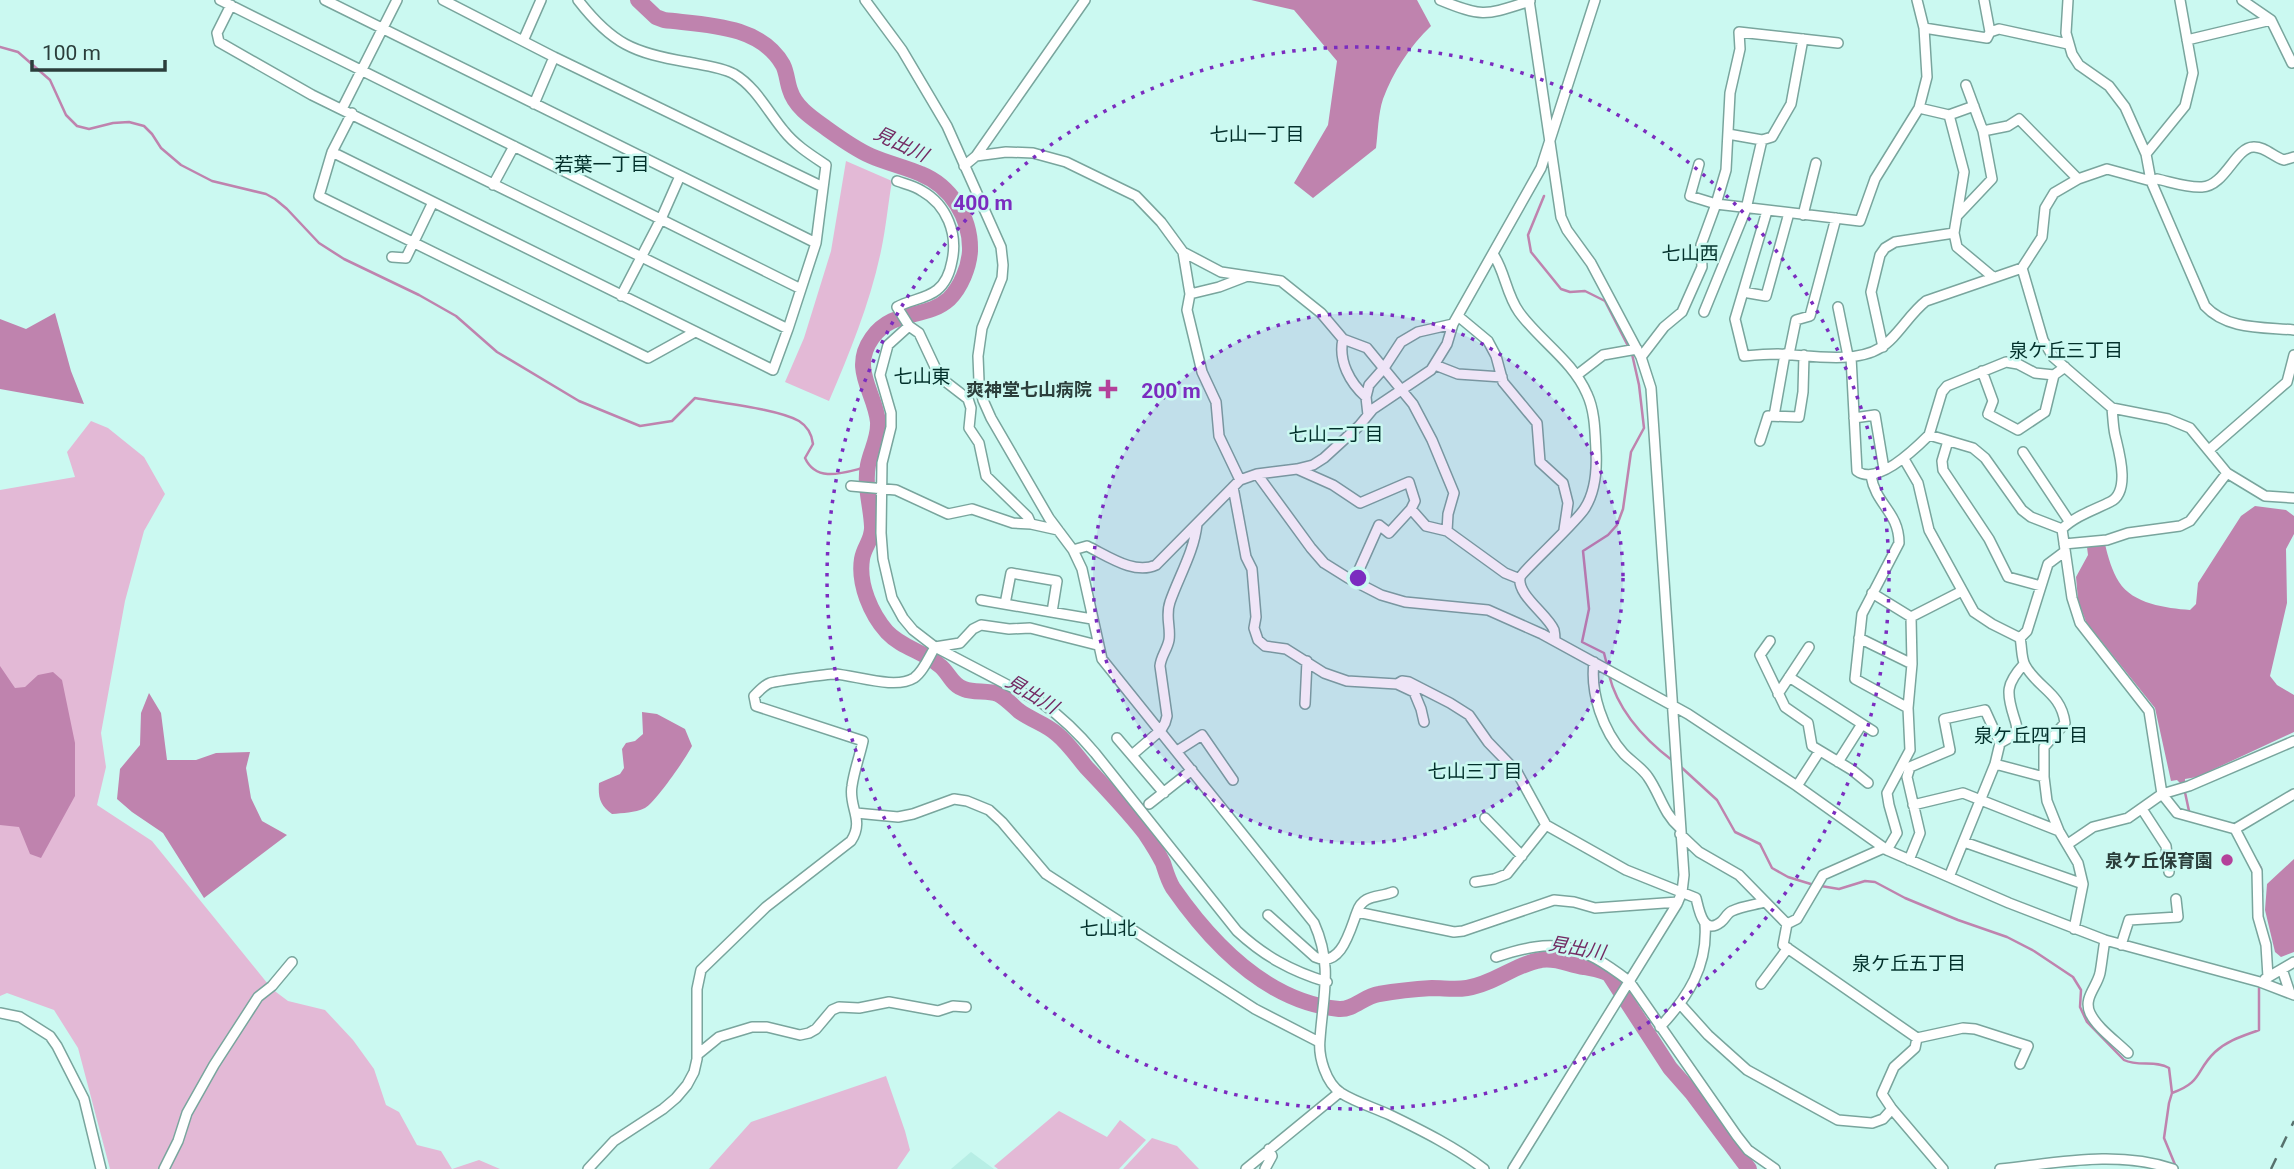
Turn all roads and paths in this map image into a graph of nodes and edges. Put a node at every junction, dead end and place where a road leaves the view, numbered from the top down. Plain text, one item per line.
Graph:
1 (220, 0) edge
2 (325, 0) edge
3 (397, 0) edge
4 (443, 0) edge
5 (541, 0) edge
6 (578, 0) edge
7 (865, 0) edge
8 (1085, 0) edge
9 (1440, 0) edge
10 (1530, 0) edge
11 (1595, 0) edge
12 (1917, 0) edge
13 (1984, 0) edge
14 (2068, 0) edge
15 (2179, 0) edge
16 (2242, 0) edge
17 (343, 4) edge
18 (231, 5) junction
19 (2271, 20) junction
20 (383, 28) junction
21 (1924, 28) junction
22 (1990, 32) junction
23 (1803, 39) junction
24 (2187, 40) junction
25 (523, 41) junction
26 (1838, 43) dead end
27 (2068, 44) junction
28 (554, 57) junction
29 (2292, 63) dead end
30 (362, 71) junction
31 (1966, 85) dead end
32 (534, 104) junction
33 (1974, 106) junction
34 (342, 108) junction
35 (1919, 108) junction
36 (352, 113) junction
37 (1949, 115) junction
38 (1983, 131) junction
39 (1728, 134) junction
40 (1551, 137) junction
41 (1762, 139) junction
42 (514, 146) junction
43 (332, 152) junction
44 (2146, 154) junction
45 (976, 156) junction
46 (2294, 157) edge
47 (1816, 163) dead end
48 (1699, 164) dead end
49 (964, 166) junction
50 (680, 177) junction
51 (2078, 179) junction
52 (897, 181) dead end
53 (2151, 181) junction
54 (493, 185) junction
55 (823, 187) junction
56 (433, 202) junction
57 (1716, 204) junction
58 (1746, 209) junction
59 (1767, 211) junction
60 (1789, 213) junction
61 (1803, 215) junction
62 (1957, 216) junction
63 (1836, 218) junction
64 (661, 219) junction
65 (1954, 233) junction
66 (816, 243) junction
67 (414, 244) junction
68 (1183, 252) junction
69 (1493, 254) junction
70 (392, 257) dead end
71 (642, 257) junction
72 (2022, 268) junction
73 (1245, 277) junction
74 (1993, 277) junction
75 (801, 289) junction
76 (1743, 292) junction
77 (1190, 294) junction
78 (621, 296) junction
79 (1838, 307) dead end
80 (1704, 312) dead end
81 (1455, 320) junction
82 (909, 326) junction
83 (788, 329) junction
84 (2294, 330) edge
85 (695, 332) junction
86 (1343, 339) junction
87 (1883, 347) junction
88 (1639, 353) junction
89 (1787, 354) junction
90 (1804, 355) junction
91 (2294, 355) edge
92 (1849, 357) junction
93 (1435, 365) junction
94 (2065, 367) junction
95 (1384, 368) junction
96 (1982, 371) junction
97 (1577, 375) junction
98 (2054, 375) junction
99 (1502, 377) junction
100 (1402, 389) junction
101 (1366, 397) junction
102 (984, 400) junction
103 (970, 404) junction
104 (2112, 408) junction
105 (1368, 415) junction
106 (1774, 416) junction
107 (1854, 418) junction
108 (1929, 435) junction
109 (1760, 441) dead end
110 (1948, 441) junction
111 (2209, 450) junction
112 (2022, 452) dead end
113 (1904, 459) junction
114 (1297, 469) junction
115 (1884, 469) junction
116 (2227, 473) junction
117 (1257, 474) junction
118 (1871, 475) junction
119 (1237, 483) junction
120 (851, 486) dead end
121 (883, 488) junction
122 (2294, 498) edge
123 (1411, 509) junction
124 (2069, 521) junction
125 (1197, 523) junction
126 (1031, 524) junction
127 (2062, 529) junction
128 (1058, 530) junction
129 (1447, 531) junction
130 (1564, 532) junction
131 (2064, 548) junction
132 (1073, 550) junction
133 (1520, 579) junction
134 (1354, 581) junction
135 (2041, 586) junction
136 (1962, 591) junction
137 (1872, 593) junction
138 (981, 600) dead end
139 (1005, 604) junction
140 (1052, 612) junction
141 (1911, 617) junction
142 (1092, 619) junction
143 (1859, 638) junction
144 (2021, 638) junction
145 (1556, 641) junction
146 (1770, 641) dead end
147 (1097, 645) junction
148 (935, 647) junction
149 (1809, 647) dead end
150 (1307, 661) junction
151 (1594, 662) junction
152 (1912, 664) junction
153 (2024, 664) junction
154 (1789, 677) junction
155 (1397, 684) junction
156 (1778, 694) junction
157 (1305, 704) dead end
158 (1671, 704) junction
159 (1908, 708) junction
160 (1424, 722) dead end
161 (1862, 724) junction
162 (1161, 730) junction
163 (1873, 732) dead end
164 (1117, 737) dead end
165 (2294, 741) edge
166 (2000, 743) junction
167 (1177, 751) junction
168 (1819, 752) junction
169 (1132, 755) junction
170 (1838, 762) junction
171 (1995, 764) junction
172 (1192, 770) junction
173 (2044, 777) junction
174 (1233, 780) dead end
175 (1868, 783) dead end
176 (1797, 786) junction
177 (1164, 793) junction
178 (2162, 794) junction
179 (2294, 794) edge
180 (1982, 799) junction
181 (1149, 804) dead end
182 (1913, 806) junction
183 (2142, 809) junction
184 (856, 813) junction
185 (1485, 818) dead end
186 (1546, 825) junction
187 (2235, 829) junction
188 (1680, 831) junction
189 (2059, 831) junction
190 (1964, 842) junction
191 (2068, 844) junction
192 (1886, 849) junction
193 (1522, 856) junction
194 (1909, 860) junction
195 (2169, 872) dead end
196 (1949, 877) junction
197 (1475, 882) dead end
198 (2083, 884) junction
199 (1393, 892) dead end
200 (1680, 897) junction
201 (2176, 898) dead end
202 (1765, 902) junction
203 (1357, 912) junction
204 (1268, 915) dead end
205 (1705, 924) junction
206 (1787, 924) junction
207 (2074, 929) junction
208 (2105, 940) junction
209 (2121, 945) junction
210 (1787, 948) junction
211 (1496, 957) dead end
212 (1325, 959) junction
213 (292, 962) dead end
214 (2294, 962) edge
215 (2282, 969) junction
216 (2264, 980) junction
217 (1629, 981) junction
218 (1327, 982) junction
219 (1761, 984) dead end
220 (2292, 994) edge
221 (1681, 1004) junction
222 (966, 1007) dead end
223 (0, 1013) edge
224 (1661, 1027) junction
225 (1917, 1038) junction
226 (1319, 1042) junction
227 (2128, 1053) dead end
228 (697, 1055) junction
229 (2020, 1064) dead end
230 (1340, 1092) junction
231 (1892, 1110) junction
232 (1269, 1149) junction
233 (101, 1169) edge
234 (164, 1169) edge
235 (588, 1169) edge
236 (1246, 1169) edge
237 (1265, 1169) edge
238 (1484, 1169) edge
239 (1513, 1169) edge
240 (1775, 1169) edge
241 (1943, 1169) edge
242 (2000, 1169) edge
243 (2173, 1169) edge

1 - 18 street
2 - 17 street
3 - 20 street
4 - 25 street
5 - 25 street
6 - 55 street
7 - 49 street
8 - 45 street
9 - 10 street
10 - 40 street
11 - 40 street
12 - 21 street
13 - 22 street
14 - 27 street
15 - 24 street
16 - 19 street
17 - 20 street
18 - 30 street
18 - 34 street
19 - 24 street
19 - 29 street
20 - 30 street
20 - 32 street
21 - 22 street
21 - 35 street
22 - 27 street
23 - 26 street
23 - 39 street
23 - 41 street
24 - 44 street
25 - 28 street
27 - 44 street
28 - 32 street
28 - 55 street
30 - 34 street
30 - 42 street
31 - 33 street
32 - 50 street
33 - 37 street
33 - 38 street
34 - 36 street
35 - 37 street
35 - 63 street
36 - 43 street
36 - 54 street
37 - 62 street
38 - 51 street
38 - 62 street
39 - 41 street
39 - 57 street
40 - 69 street
40 - 88 street
41 - 58 street
42 - 54 street
42 - 64 street
43 - 56 street
43 - 67 street
44 - 53 street
45 - 49 street
45 - 68 street
46 - 53 street
47 - 61 street
48 - 57 street
49 - 102 street
50 - 64 street
50 - 66 street
51 - 53 street
51 - 72 street
52 - 82 street
53 - 84 street
54 - 71 street
55 - 66 street
56 - 67 street
56 - 78 street
57 - 58 street
57 - 88 street
58 - 59 street
58 - 80 street
59 - 60 street
59 - 76 street
60 - 61 street
60 - 76 street
61 - 63 street
62 - 65 street
63 - 89 street
64 - 71 street
64 - 75 street
65 - 74 street
65 - 87 street
66 - 75 street
67 - 70 street
67 - 85 street
68 - 73 street
68 - 77 street
69 - 81 street
69 - 97 street
71 - 78 street
71 - 83 street
72 - 74 street
72 - 94 street
73 - 77 street
73 - 86 street
74 - 87 street
75 - 83 street
76 - 89 street
77 - 119 street
78 - 85 street
79 - 92 street
81 - 93 street
81 - 95 street
81 - 99 street
82 - 103 street
82 - 121 street
83 - 85 street
86 - 95 street
86 - 101 street
87 - 92 street
88 - 97 street
88 - 158 street
89 - 90 street
89 - 106 street
90 - 92 street
90 - 106 street
91 - 111 street
92 - 107 street
93 - 99 street
93 - 100 street
94 - 98 street
94 - 104 street
95 - 100 street
95 - 101 street
96 - 98 street
96 - 98 street
96 - 108 street
97 - 130 street
99 - 130 street
100 - 105 street
100 - 129 street
101 - 105 street
102 - 103 street
102 - 128 street
103 - 126 street
104 - 111 street
104 - 124 street
105 - 114 street
106 - 109 street
107 - 115 street
107 - 118 street
108 - 110 street
108 - 113 street
110 - 127 street
110 - 135 street
111 - 116 street
112 - 124 street
113 - 115 street
113 - 136 street
114 - 117 street
114 - 123 street
115 - 118 street
116 - 122 street
116 - 131 street
117 - 119 street
117 - 134 street
118 - 137 street
119 - 125 street
119 - 150 street
120 - 121 street
121 - 126 street
121 - 148 street
123 - 129 street
123 - 134 street
124 - 127 street
125 - 132 street
125 - 162 street
126 - 128 street
127 - 131 street
128 - 132 street
129 - 133 street
130 - 133 street
131 - 135 street
131 - 178 street
132 - 142 street
133 - 145 street
134 - 145 street
135 - 144 street
136 - 141 street
136 - 144 street
137 - 141 street
137 - 143 street
138 - 139 street
139 - 140 street
139 - 140 street
140 - 142 street
141 - 152 street
142 - 147 street
143 - 152 street
143 - 159 street
144 - 153 street
145 - 151 street
146 - 156 street
147 - 148 street
147 - 162 street
148 - 184 street
148 - 218 street
149 - 154 street
150 - 155 street
150 - 157 street
151 - 158 street
151 - 188 street
152 - 159 street
153 - 166 street
153 - 173 street
154 - 156 street
154 - 161 street
155 - 160 street
155 - 186 street
156 - 168 street
158 - 176 street
158 - 188 street
159 - 192 street
161 - 163 street
161 - 170 street
162 - 167 street
162 - 169 street
164 - 169 street
165 - 178 street
166 - 171 street
166 - 182 street
167 - 172 street
167 - 174 street
168 - 170 street
168 - 176 street
169 - 177 street
170 - 175 street
171 - 173 street
171 - 180 street
172 - 177 street
172 - 212 street
173 - 189 street
176 - 192 street
177 - 181 street
178 - 183 street
178 - 187 street
179 - 187 street
180 - 182 street
180 - 189 street
180 - 190 street
182 - 194 street
183 - 191 street
183 - 195 street
184 - 226 street
184 - 228 street
185 - 193 street
186 - 193 street
186 - 200 street
187 - 216 street
188 - 200 street
188 - 202 street
189 - 191 street
190 - 196 street
190 - 198 street
191 - 198 street
192 - 194 street
192 - 206 street
193 - 197 street
194 - 196 street
196 - 207 street
198 - 207 street
199 - 203 street
200 - 203 street
200 - 205 street
200 - 217 street
201 - 209 street
202 - 205 street
202 - 206 street
203 - 212 street
204 - 212 street
205 - 221 street
206 - 210 street
207 - 208 street
208 - 209 street
208 - 227 street
209 - 216 street
210 - 219 street
210 - 225 street
211 - 217 street
212 - 218 street
213 - 234 street
214 - 215 street
215 - 216 street
215 - 220 street
216 - 220 street
217 - 224 street
217 - 239 street
218 - 226 street
221 - 224 street
221 - 231 street
222 - 228 street
223 - 233 street
224 - 240 street
225 - 229 street
225 - 231 street
226 - 230 street
228 - 235 street
230 - 232 street
230 - 238 street
231 - 241 street
232 - 236 street
232 - 237 street
242 - 243 street

